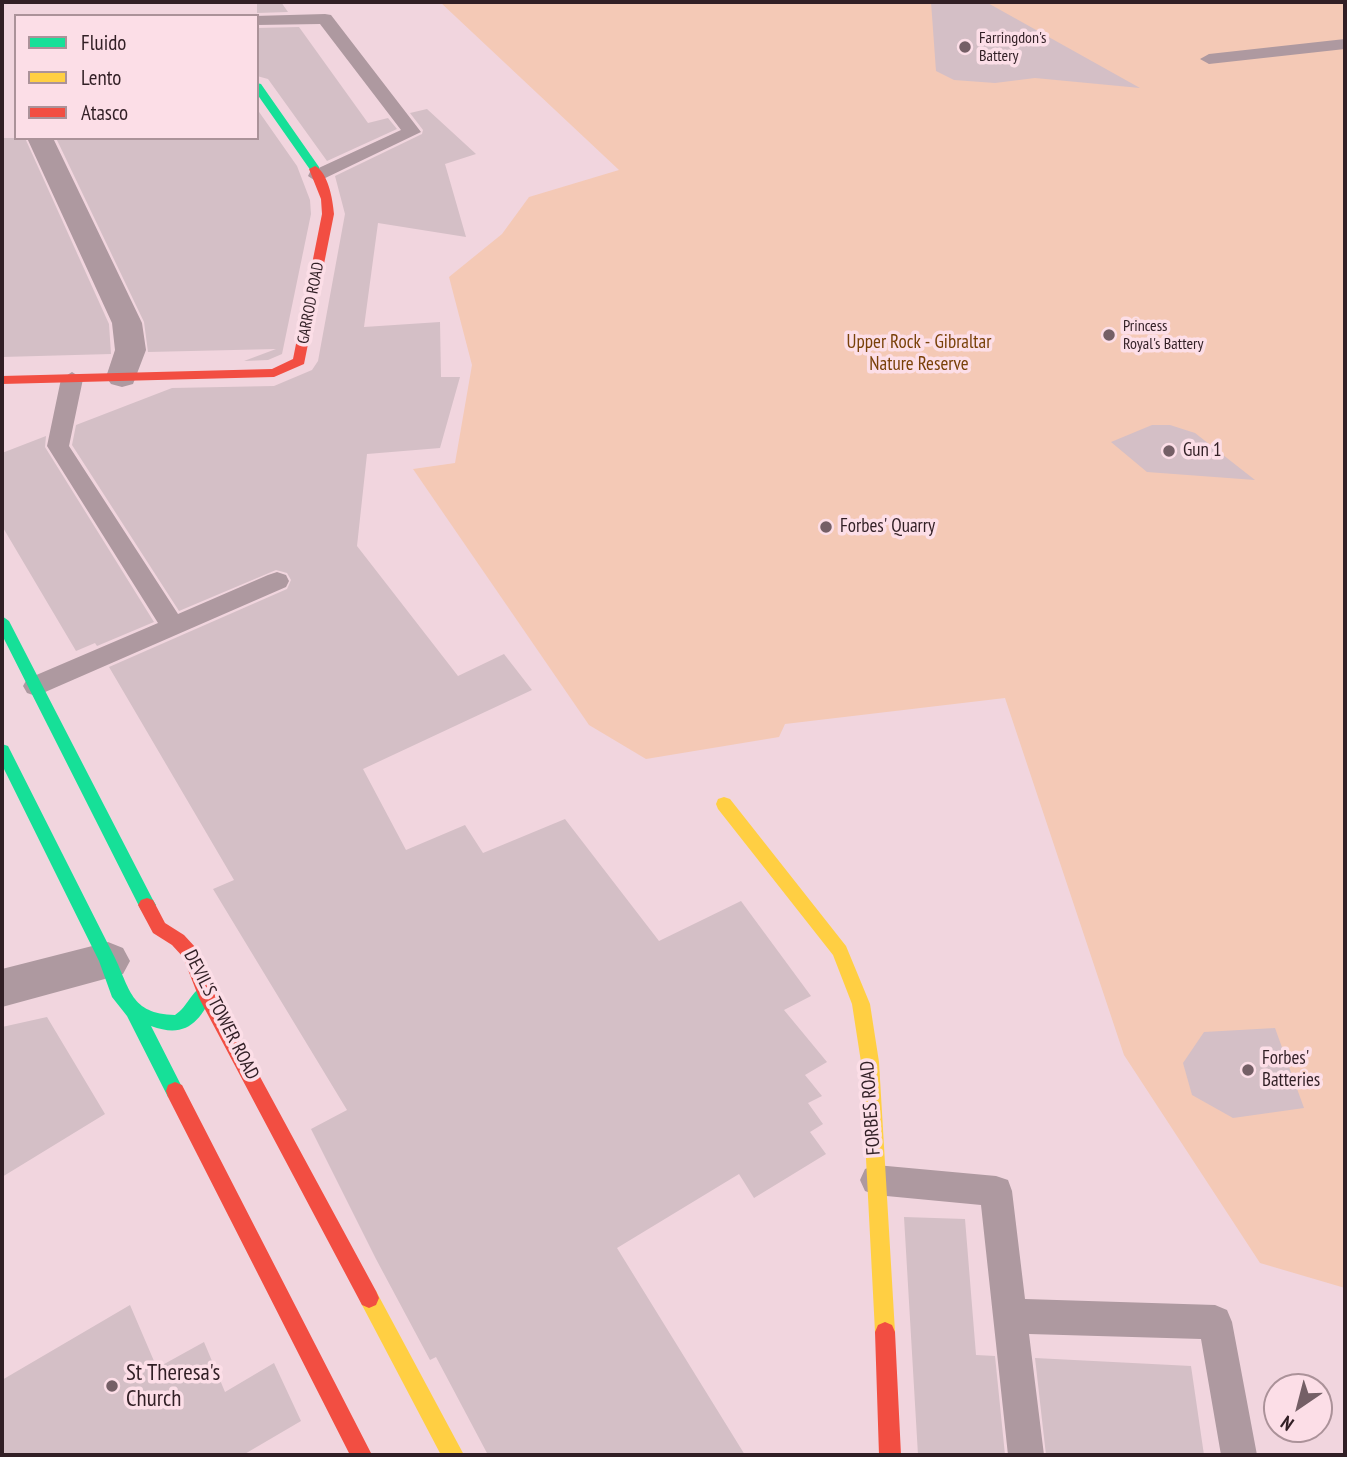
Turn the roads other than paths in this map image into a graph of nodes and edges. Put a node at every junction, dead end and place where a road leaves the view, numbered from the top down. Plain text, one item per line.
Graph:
1 (259, 20) edge
2 (1345, 44) edge
3 (1209, 58) dead end
4 (259, 89) edge
5 (41, 140) edge
6 (317, 176) junction
7 (122, 377) junction
8 (72, 379) junction
9 (2, 380) edge
10 (278, 581) dead end
11 (2, 621) edge
12 (173, 626) junction
13 (36, 686) junction
14 (2, 750) edge
15 (724, 804) dead end
16 (139, 924) dead end
17 (159, 928) junction
18 (114, 948) junction
19 (2, 988) edge
20 (205, 992) junction
21 (133, 1010) junction
22 (876, 1180) junction
23 (1011, 1316) junction
24 (360, 1455) edge
25 (453, 1455) edge
26 (890, 1455) edge
27 (1026, 1455) edge
28 (1239, 1455) edge

1 - 6 lane
2 - 3 lane
4 - 6 main road, GARROD ROAD
5 - 7 street
6 - 7 main road, GARROD ROAD
7 - 8 main road, GARROD ROAD
8 - 9 main road, GARROD ROAD
8 - 12 lane
10 - 12 lane
11 - 13 main road, DEVIL'S TOWER ROAD
12 - 13 lane
13 - 17 main road, DEVIL'S TOWER ROAD
14 - 18 main road
15 - 22 main road, FORBES ROAD
16 - 17 main road
17 - 20 main road, DEVIL'S TOWER ROAD
18 - 19 street
18 - 21 main road
20 - 21 main road
20 - 25 main road, DEVIL'S TOWER ROAD
21 - 24 main road
22 - 23 lane
22 - 26 main road, FORBES ROAD
23 - 27 lane
23 - 28 lane

